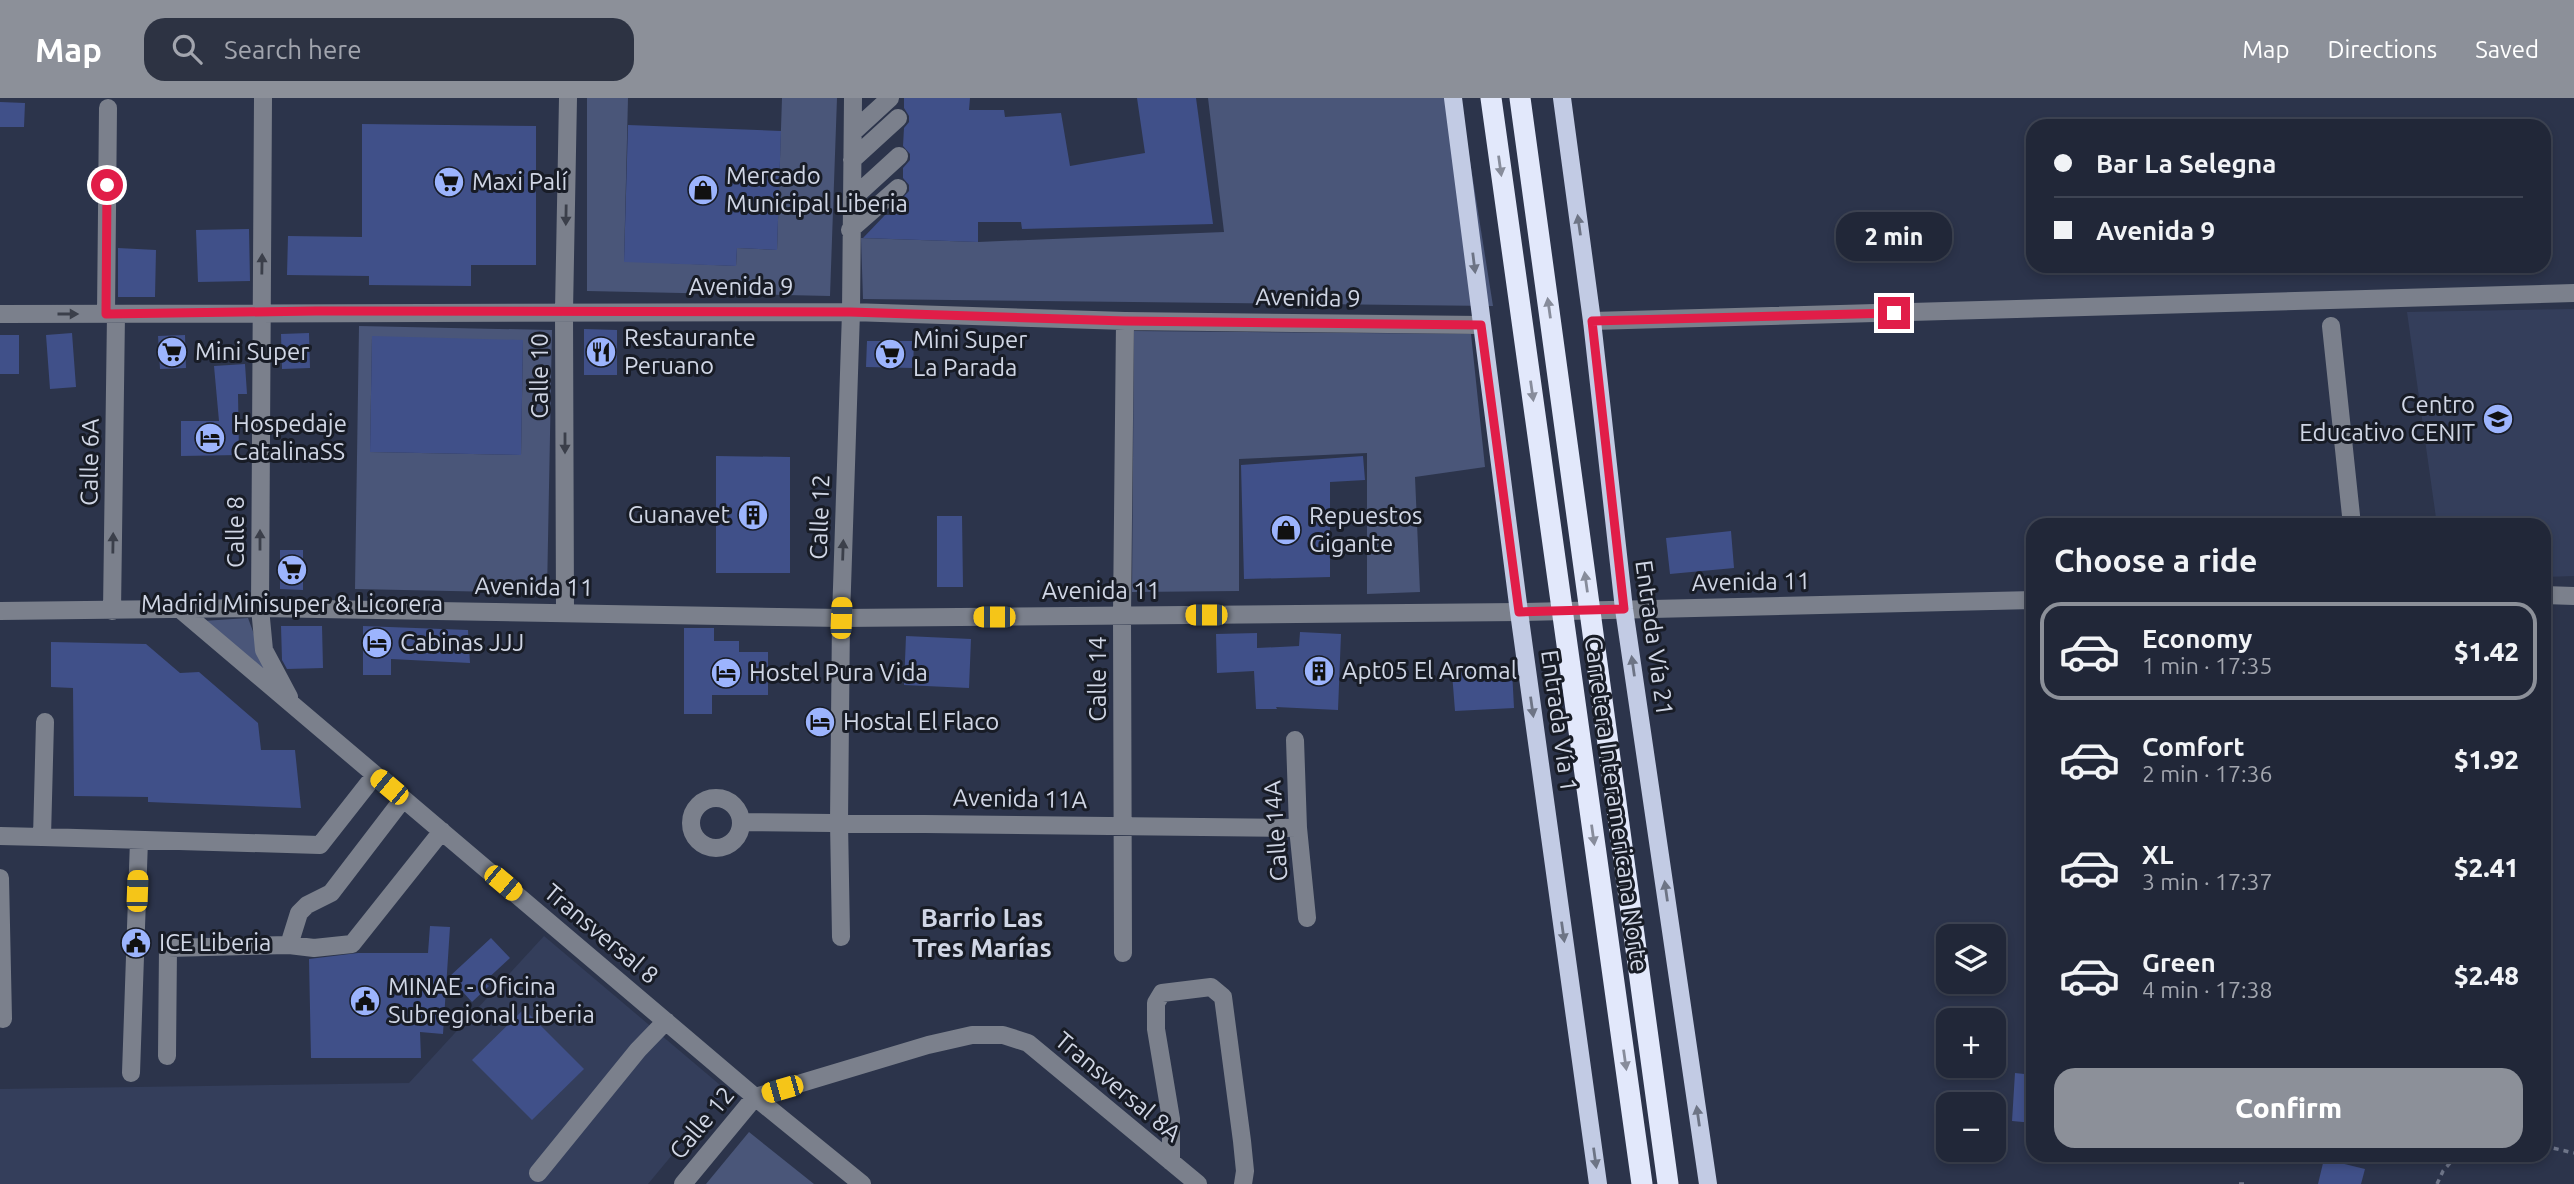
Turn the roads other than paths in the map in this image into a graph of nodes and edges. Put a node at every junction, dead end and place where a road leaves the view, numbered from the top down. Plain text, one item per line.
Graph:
1 (263, 98) edge
2 (568, 98) edge
3 (874, 98) edge
4 (1453, 98) edge
5 (1491, 98) edge
6 (1520, 98) edge
7 (1562, 98) edge
8 (108, 108) dead end
9 (897, 143) edge
10 (853, 159) edge
11 (2574, 293) edge
12 (261, 311) junction
13 (565, 311) junction
14 (850, 312) junction
15 (0, 314) edge
16 (111, 314) junction
17 (1125, 321) junction
18 (1592, 321) junction
19 (1481, 325) junction
20 (2331, 326) dead end
21 (2351, 518) edge
22 (2551, 595) edge
23 (2574, 596) edge
24 (2026, 600) edge
25 (260, 608) junction
26 (1624, 609) junction
27 (0, 611) edge
28 (112, 611) junction
29 (182, 611) junction
30 (565, 612) junction
31 (1519, 612) junction
32 (1122, 616) junction
33 (841, 618) junction
34 (294, 706) junction
35 (45, 722) dead end
36 (1295, 740) dead end
37 (375, 775) junction
38 (404, 799) junction
39 (742, 822) dead end
40 (839, 822) junction
41 (1124, 825) junction
42 (1298, 828) junction
43 (442, 831) junction
44 (0, 836) edge
45 (41, 837) junction
46 (139, 840) junction
47 (0, 878) edge
48 (1307, 918) dead end
49 (841, 937) dead end
50 (289, 945) junction
51 (1123, 953) dead end
52 (3, 1019) dead end
53 (666, 1021) junction
54 (1003, 1035) joint
55 (167, 1056) dead end
56 (131, 1073) dead end
57 (755, 1097) junction
58 (1171, 1162) junction
59 (538, 1173) dead end
60 (683, 1184) edge
61 (862, 1184) edge
62 (1198, 1184) edge
63 (1243, 1184) edge
64 (1598, 1184) edge
65 (1642, 1184) edge
66 (1668, 1184) edge
67 (1708, 1184) edge

12 -> 1 street, Calle 8
2 -> 13 street, Calle 10
3 - 10 street
4 -> 19 main road, Entrada Vía 1
5 -> 65 highway, Carretera Interamericana Norte, bridge
66 -> 6 highway, Carretera Interamericana Norte, bridge
18 -> 7 main road, Entrada Vía 21
8 - 16 street, Calle 6A
9 - 10 street
9 - 10 street
9 - 10 street
9 - 10 street
10 - 14 street, Calle 12
11 - 18 street
12 - 13 street, Avenida 9
12 - 16 street, Avenida 9
25 -> 12 street, Calle 8
13 - 14 street, Avenida 9
13 -> 30 street, Calle 10
14 - 17 street, Avenida 9
33 -> 14 street, Calle 12
15 -> 16 street, Avenida 9
28 -> 16 street, Calle 6A
17 - 19 street, Avenida 9
17 - 32 street, Calle 14
18 - 26 main road, Entrada Vía 21
19 - 31 main road, Entrada Vía 1
20 - 21 street
22 - 23 street
24 - 26 street, Avenida 11
25 - 29 street, Avenida 11
25 - 30 street, Avenida 11
25 - 34 street, Calle 8
26 - 31 street, Avenida 11
67 -> 26 main road, Entrada Vía 21
27 - 28 street, Avenida 11
28 - 29 street, Avenida 11
29 - 34 street, Transversal 8
30 - 33 street, Avenida 11
31 - 32 street, Avenida 11
31 -> 64 main road, Entrada Vía 1
32 - 33 street, Avenida 11
32 - 41 street, Calle 14
33 - 40 street, Calle 12
34 - 37 street, Transversal 8
35 - 45 street
36 - 42 street, Calle 14A
37 - 38 street, Transversal 8
37 - 46 street
38 - 43 street, Transversal 8
38 - 50 street
39 - 40 street, Avenida 11A
40 - 41 street, Avenida 11A
40 - 49 street, Calle 12
41 - 42 street, Avenida 11A
41 - 51 street, Calle 14
42 - 48 street, Calle 14A
43 - 50 street
43 - 53 street, Transversal 8
44 - 45 street
45 - 46 street
46 - 56 street
47 - 52 street
50 - 55 street
53 - 57 street, Transversal 8
53 - 59 street
54 - 57 street, Calle 12
54 - 58 street, Transversal 8A
57 - 60 street, Calle 12
57 - 61 street, Transversal 8
58 - 62 street, Transversal 8A
58 - 63 street

